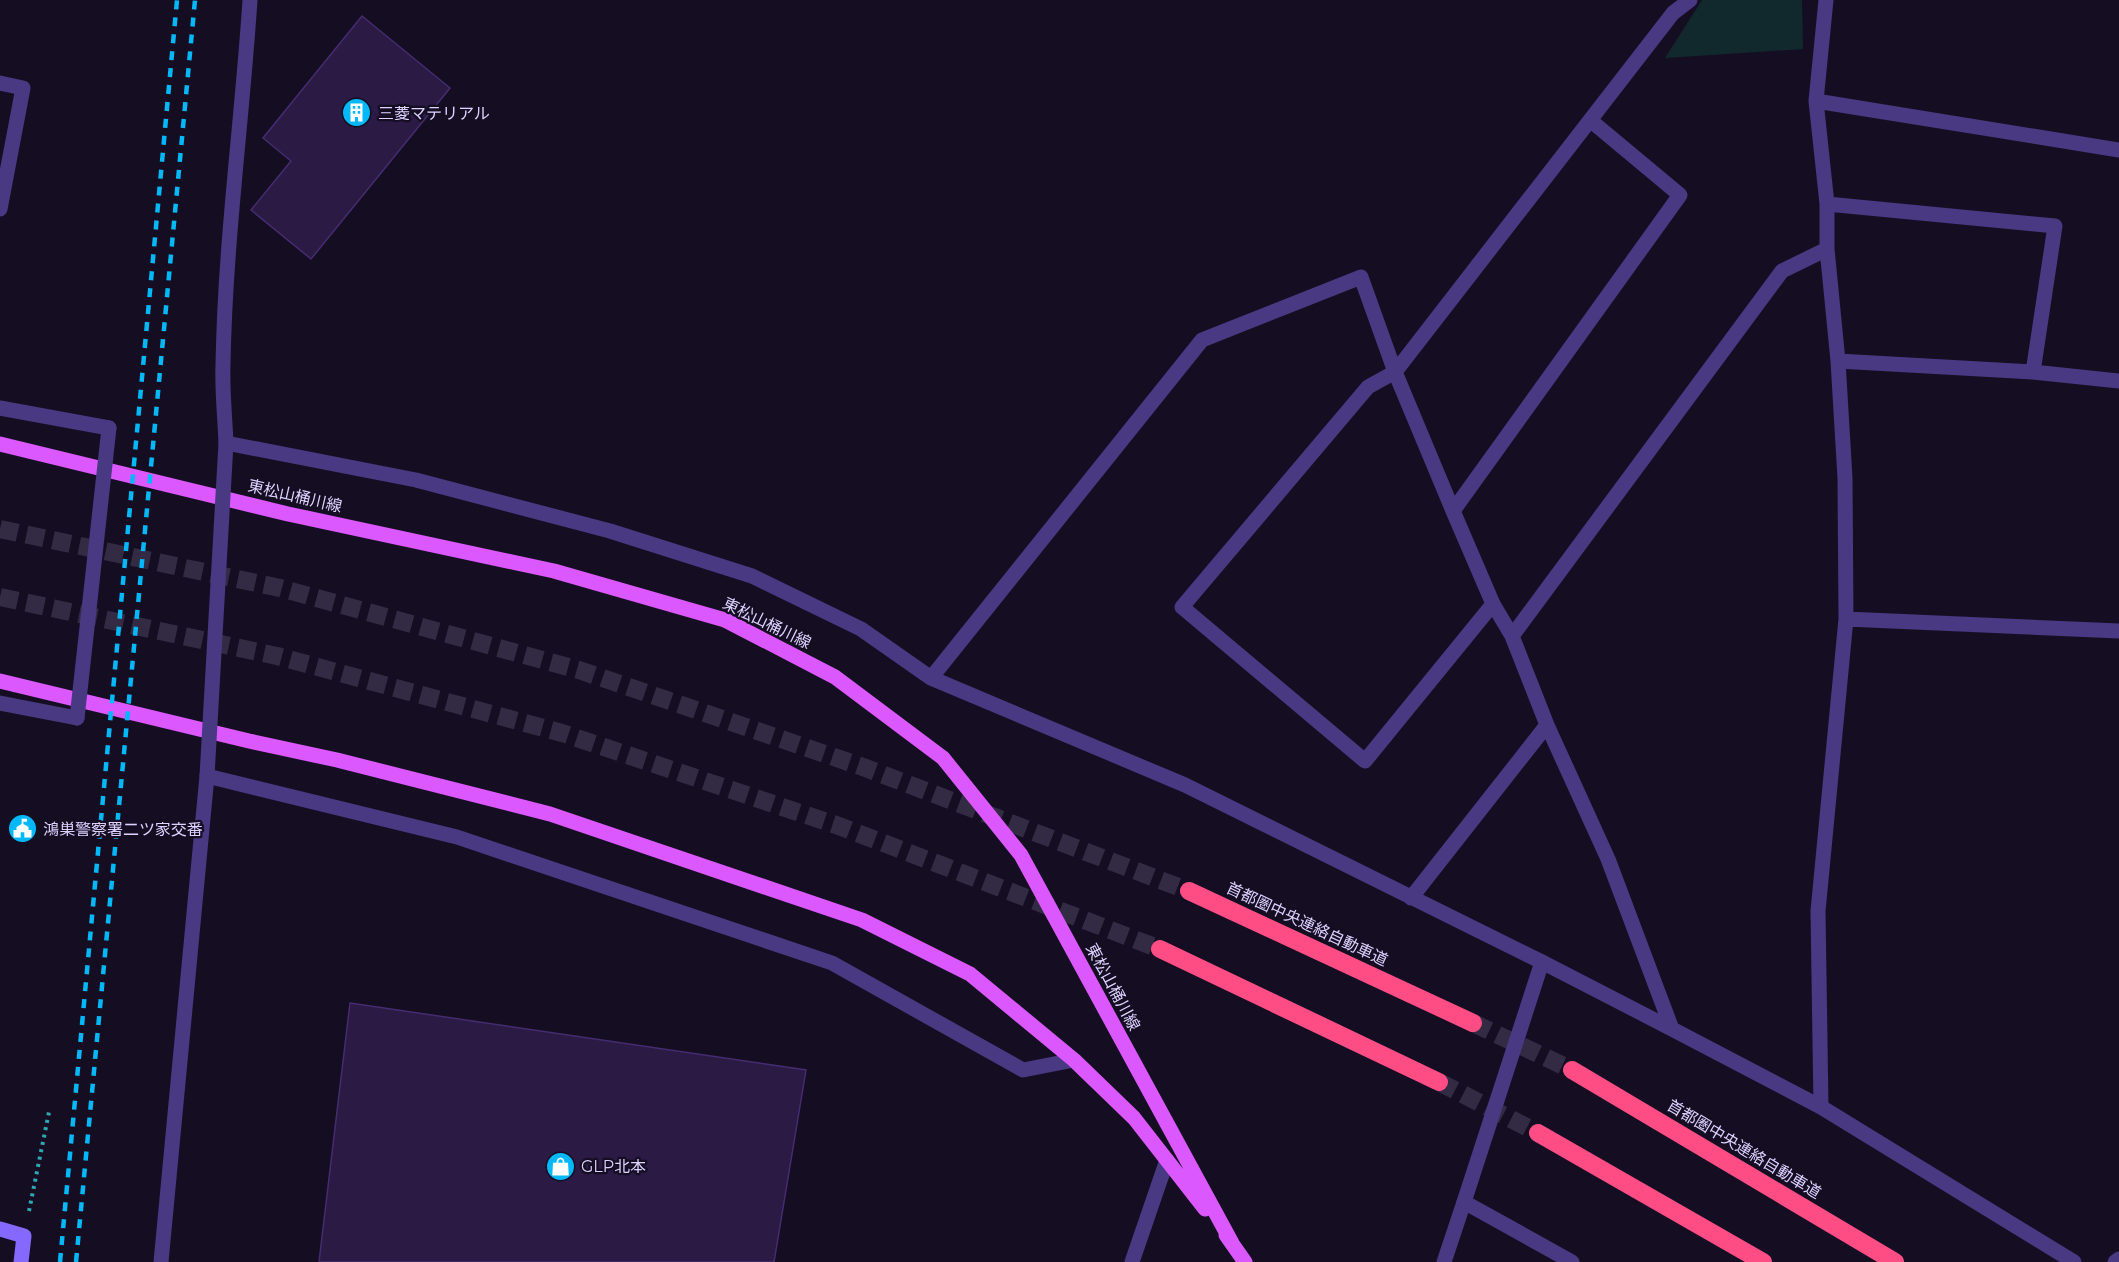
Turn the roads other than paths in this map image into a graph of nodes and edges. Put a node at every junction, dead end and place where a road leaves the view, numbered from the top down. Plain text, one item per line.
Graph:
1 (250, 0) edge
2 (1690, 0) edge
3 (1826, 0) edge
4 (0, 83) edge
5 (1816, 101) junction
6 (1590, 120) junction
7 (2119, 150) edge
8 (1827, 204) junction
9 (0, 208) edge
10 (1827, 249) junction
11 (1838, 361) junction
12 (1395, 372) junction
13 (2033, 372) junction
14 (2119, 381) edge
15 (0, 408) edge
16 (226, 443) junction
17 (0, 444) edge
18 (1453, 511) junction
19 (1493, 604) junction
20 (1846, 619) junction
21 (2119, 632) edge
22 (1512, 636) junction
23 (931, 678) junction
24 (0, 681) edge
25 (0, 703) edge
26 (1547, 725) junction
27 (207, 776) junction
28 (1189, 891) tunnel mouth
29 (1411, 897) junction
30 (1160, 949) tunnel mouth
31 (1542, 962) junction
32 (1473, 1023) tunnel mouth
33 (1672, 1029) junction
34 (1074, 1060) junction
35 (1572, 1070) tunnel mouth
36 (1439, 1082) tunnel mouth
37 (1821, 1107) junction
38 (1538, 1133) tunnel mouth
39 (1167, 1160) junction
40 (1464, 1203) junction
41 (0, 1229) edge
42 (1232, 1243) junction
43 (2119, 1259) edge
44 (21, 1262) edge
45 (161, 1262) edge
46 (1132, 1262) edge
47 (1245, 1262) edge
48 (1444, 1262) edge
49 (1572, 1262) edge
50 (1763, 1262) edge
51 (1895, 1262) edge
52 (2074, 1262) edge
53 (2115, 1262) edge

1 - 16 street
2 - 6 street
3 - 5 street
4 - 9 street
5 - 7 street
5 - 8 street
6 - 12 street
6 - 18 street
8 - 10 street
8 - 13 street
10 - 11 street
10 - 22 street
11 - 13 street
11 - 20 street
12 - 18 street
12 - 19 street
12 - 23 street
13 - 14 street
15 - 25 street, bridge
16 - 23 street
16 - 27 street, bridge
17 - 42 main road, 東松山桶川線
18 - 19 street
19 - 22 street
20 - 21 street
20 - 37 street
22 - 26 street
23 - 29 street
24 - 34 main road, 東松山桶川線
26 - 29 street
26 - 33 street
27 - 34 street
27 - 45 street
28 - 32 highway, 首都圏中央連絡自動車道
29 - 31 street
30 - 36 highway
31 - 33 street
31 - 40 street, bridge
33 - 37 street
34 - 39 main road, 東松山桶川線
35 - 51 highway, 首都圏中央連絡自動車道
37 - 52 street
38 - 50 highway
39 - 42 main road, 東松山桶川線
39 - 46 street
40 - 48 street
40 - 49 street
41 - 44 street
42 - 47 main road, 東松山桶川線
43 - 53 street

